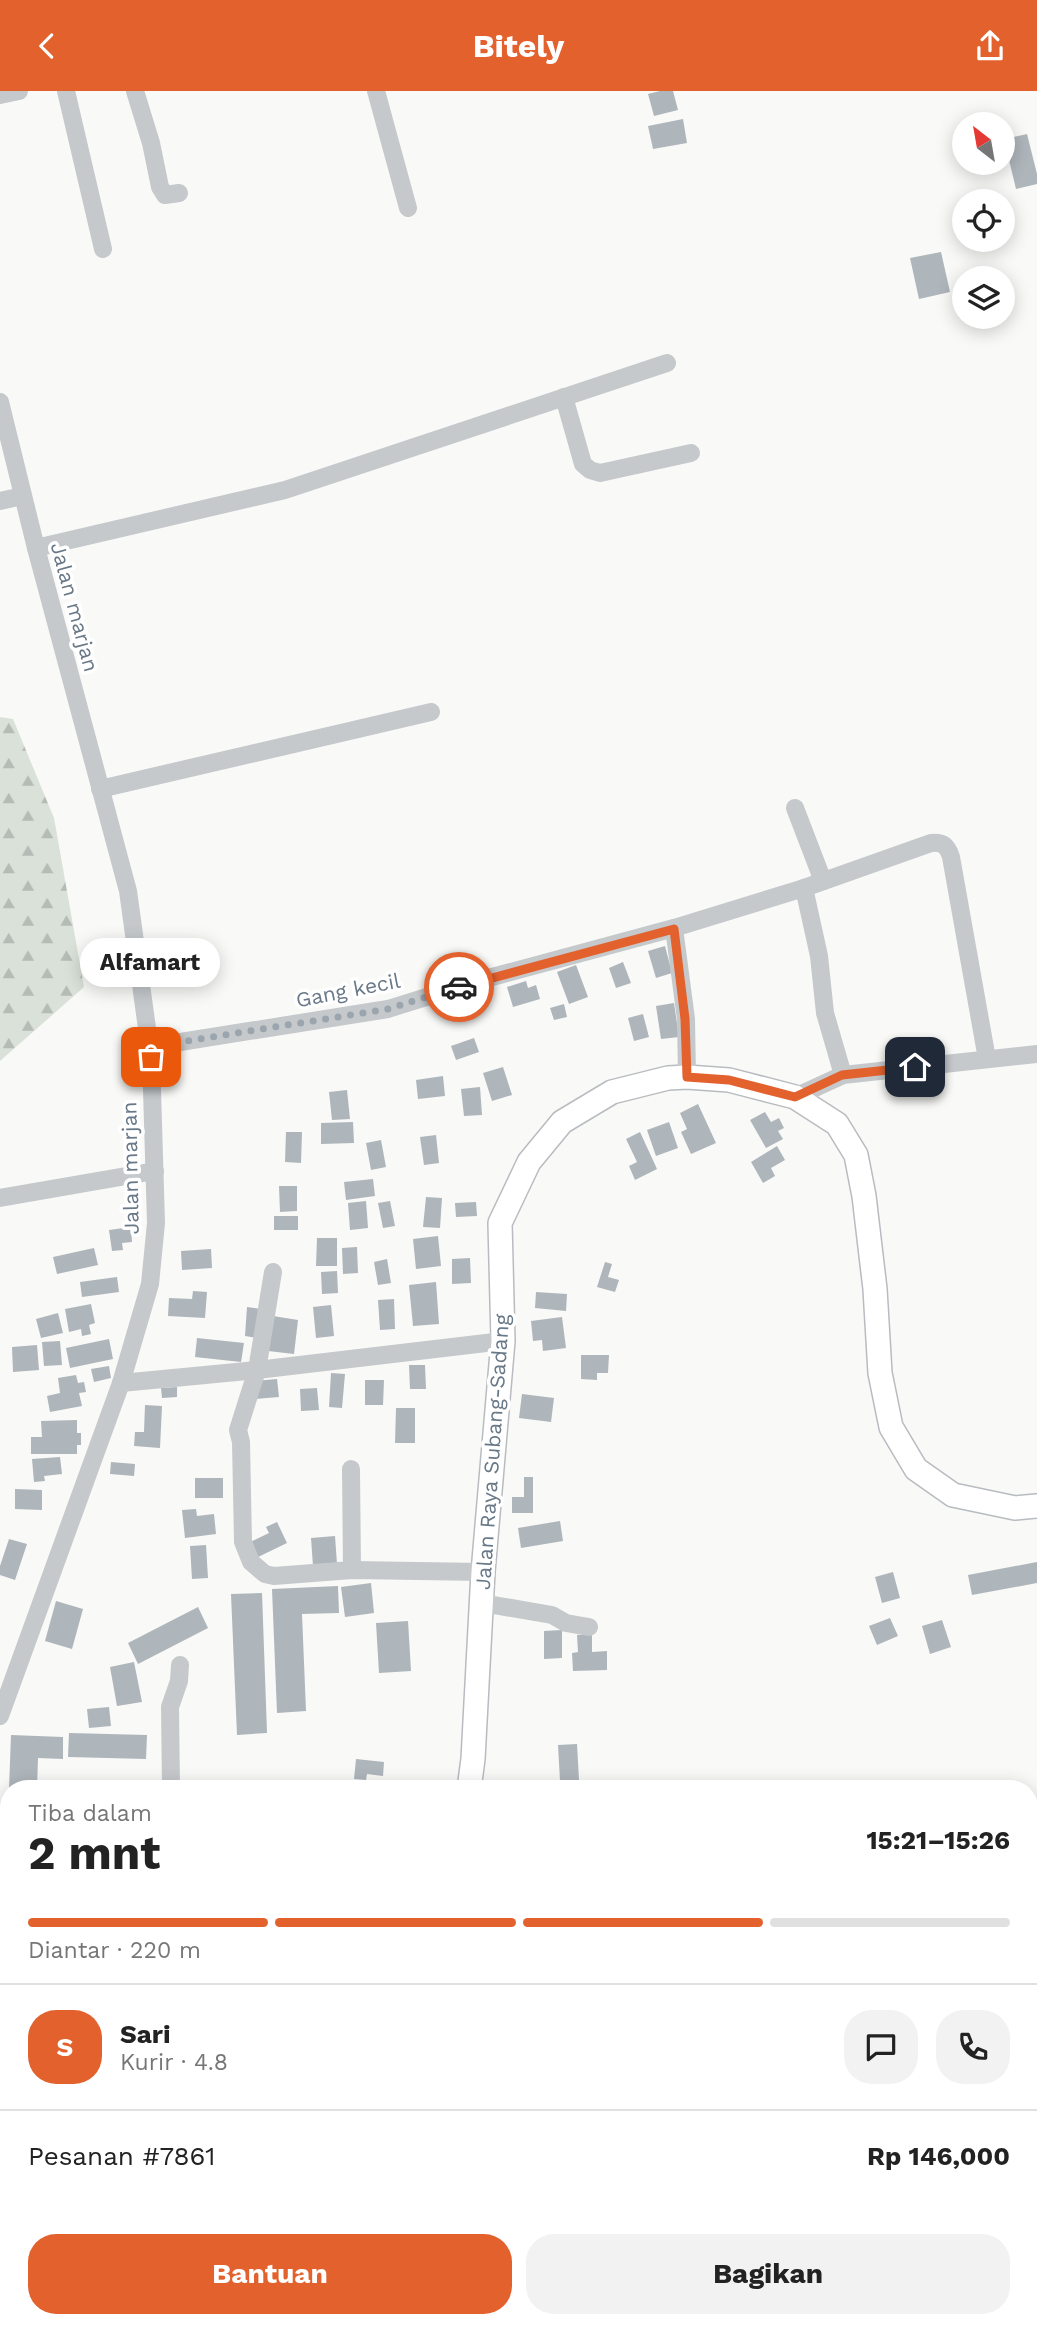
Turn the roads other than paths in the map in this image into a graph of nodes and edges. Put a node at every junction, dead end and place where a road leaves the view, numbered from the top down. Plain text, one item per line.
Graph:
1 (19, 91) edge
2 (66, 91) edge
3 (135, 91) edge
4 (376, 91) edge
5 (0, 95) edge
6 (179, 193) dead end
7 (408, 208) dead end
8 (103, 249) dead end
9 (667, 363) dead end
10 (564, 397) junction
11 (0, 402) edge
12 (691, 453) dead end
13 (23, 496) junction
14 (0, 501) edge
15 (36, 548) junction
16 (431, 712) dead end
17 (100, 789) junction
18 (795, 808) dead end
19 (823, 881) junction
20 (804, 888) junction
21 (674, 929) junction
22 (149, 1047) junction
23 (1037, 1054) edge
24 (987, 1059) junction
25 (842, 1075) junction
26 (687, 1077) junction
27 (795, 1097) junction
28 (155, 1171) junction
29 (0, 1198) edge
30 (273, 1272) dead end
31 (503, 1341) junction
32 (257, 1370) junction
33 (121, 1383) junction
34 (351, 1469) dead end
35 (1037, 1506) edge
36 (352, 1570) junction
37 (483, 1572) junction
38 (482, 1602) junction
39 (589, 1626) dead end
40 (180, 1665) dead end
41 (0, 1716) edge
42 (171, 1780) edge
43 (470, 1780) edge

1 - 5 street
2 - 8 street
3 - 6 street
4 - 7 street
9 - 10 street
10 - 12 street
10 - 15 street
11 - 13 street, Jalan marjan
13 - 14 street
13 - 15 street, Jalan marjan
15 - 17 street, Jalan marjan
16 - 17 street
17 - 22 street, Jalan marjan
18 - 19 street
19 - 20 street, Gang kecil
19 - 24 street, Gang kecil
20 - 21 street, Gang kecil
20 - 25 street
21 - 22 street, Gang kecil
21 - 26 street
22 - 28 street, Jalan marjan
23 - 24 street
24 - 25 street
25 - 27 street
26 - 27 main road, Jalan Raya Subang-Sadang
26 - 31 main road, Jalan Raya Subang-Sadang
27 - 35 main road, Jalan Raya Subang-Sadang
28 - 29 street
28 - 33 street, Jalan marjan
30 - 32 street
31 - 32 street
31 - 37 main road, Jalan Raya Subang-Sadang
32 - 33 street
32 - 36 street
33 - 41 street, Jalan marjan
34 - 36 street
36 - 37 street
37 - 38 main road, Jalan Raya Subang-Sadang
38 - 39 street
38 - 43 main road, Jalan Raya Subang-Sadang
40 - 42 street

